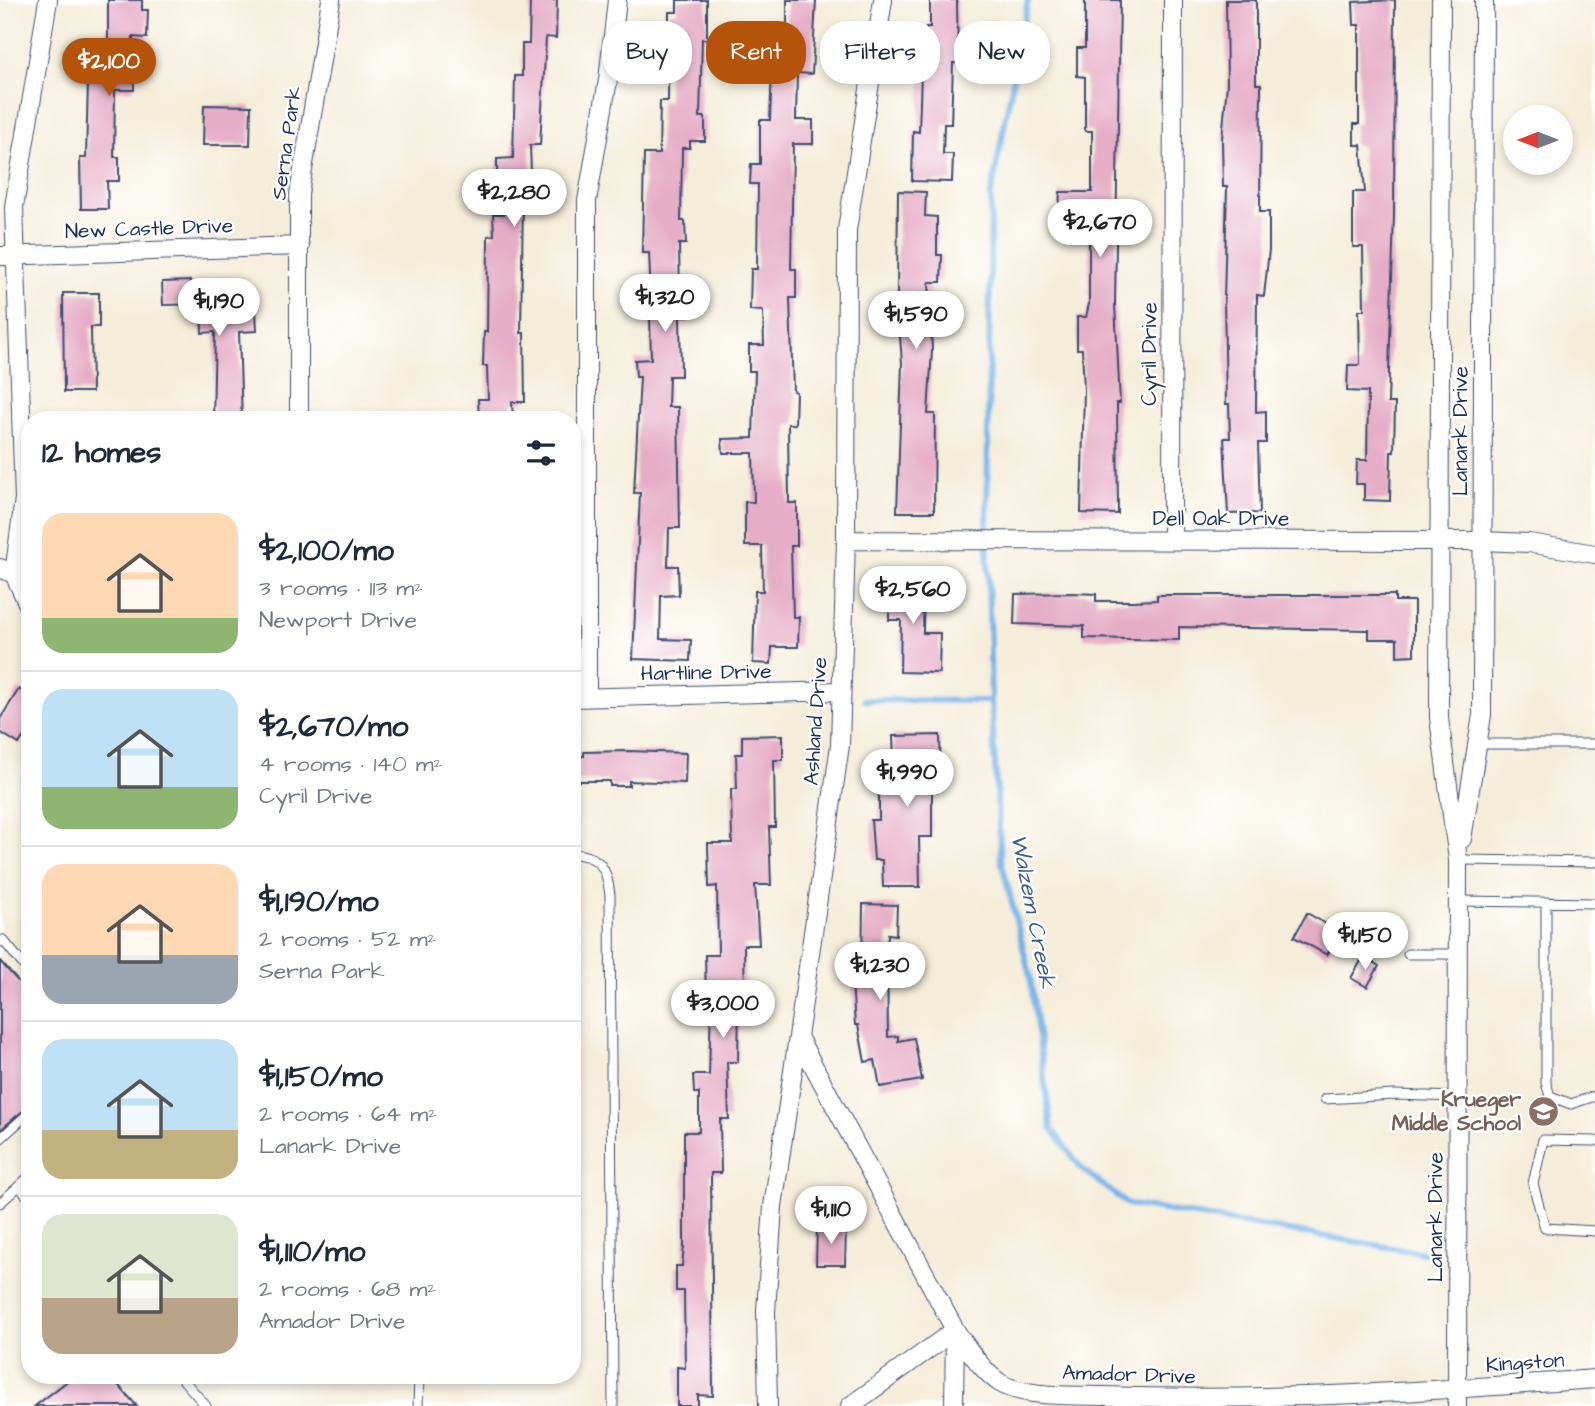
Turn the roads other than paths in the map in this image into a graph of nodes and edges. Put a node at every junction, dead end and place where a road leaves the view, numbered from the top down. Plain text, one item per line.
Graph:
1 (48, 0) edge
2 (331, 0) edge
3 (617, 0) edge
4 (883, 0) edge
5 (1173, 0) edge
6 (1441, 0) edge
7 (1484, 0) edge
8 (300, 246) junction
9 (7, 256) edge
10 (299, 411) edge
11 (21, 456) edge
12 (21, 512) edge
13 (846, 540) junction
14 (1172, 540) junction
15 (1439, 541) junction
16 (1482, 541) junction
17 (1595, 554) edge
18 (7, 571) edge
19 (21, 594) edge
20 (581, 627) edge
21 (841, 691) junction
22 (581, 698) edge
23 (1476, 744) junction
24 (1595, 744) edge
25 (581, 855) edge
26 (1458, 860) junction
27 (1595, 862) edge
28 (1458, 901) junction
29 (1546, 902) junction
30 (1595, 903) edge
31 (0, 942) edge
32 (1408, 954) dead end
33 (1458, 954) junction
34 (21, 962) edge
35 (798, 1037) junction
36 (1595, 1096) edge
37 (1458, 1097) junction
38 (1325, 1099) dead end
39 (21, 1120) edge
40 (0, 1139) edge
41 (1595, 1141) edge
42 (19, 1186) joint
43 (21, 1188) edge
44 (0, 1203) edge
45 (1595, 1231) edge
46 (955, 1330) junction
47 (1595, 1379) edge
48 (187, 1384) edge
49 (419, 1384) edge
50 (1457, 1398) edge
51 (1200, 1403) edge
52 (206, 1406) edge
53 (418, 1406) edge
54 (613, 1406) edge
55 (768, 1406) edge
56 (850, 1406) edge
57 (954, 1406) edge

1 - 9 street
2 - 8 street, Serna Park
3 - 20 street
4 - 13 street, Ashland Drive
5 - 14 street, Cyril Drive
6 - 15 street, Lanark Drive
7 - 16 street, Lanark Drive
8 - 9 street, New Castle Drive
8 - 10 street, Serna Park
9 - 11 street
12 - 18 street
13 - 14 street, Dell Oak Drive
13 - 21 street, Ashland Drive
14 - 15 street, Dell Oak Drive
15 - 16 street, Dell Oak Drive
15 - 26 street, Lanark Drive
16 - 17 street, Dell Oak Drive
16 - 23 street, Lanark Drive
18 - 19 street
21 - 22 street, Hartline Drive
21 - 35 street, Ashland Drive
23 - 24 lane
23 - 26 street, Lanark Drive
25 - 54 lane
26 - 27 lane
26 - 28 street, Lanark Drive
28 - 29 lane
28 - 33 street, Lanark Drive
29 - 30 lane
29 - 36 lane
31 - 34 lane
32 - 33 lane
33 - 37 street, Lanark Drive
35 - 46 street
35 - 55 street
37 - 38 lane
37 - 50 street, Lanark Drive
39 - 40 lane
41 - 45 lane
42 - 43 lane
42 - 44 lane
46 - 51 street, Amador Drive
46 - 56 street
46 - 57 street
47 - 50 street, Kingston
48 - 52 lane
49 - 53 lane
50 - 51 street, Amador Drive

